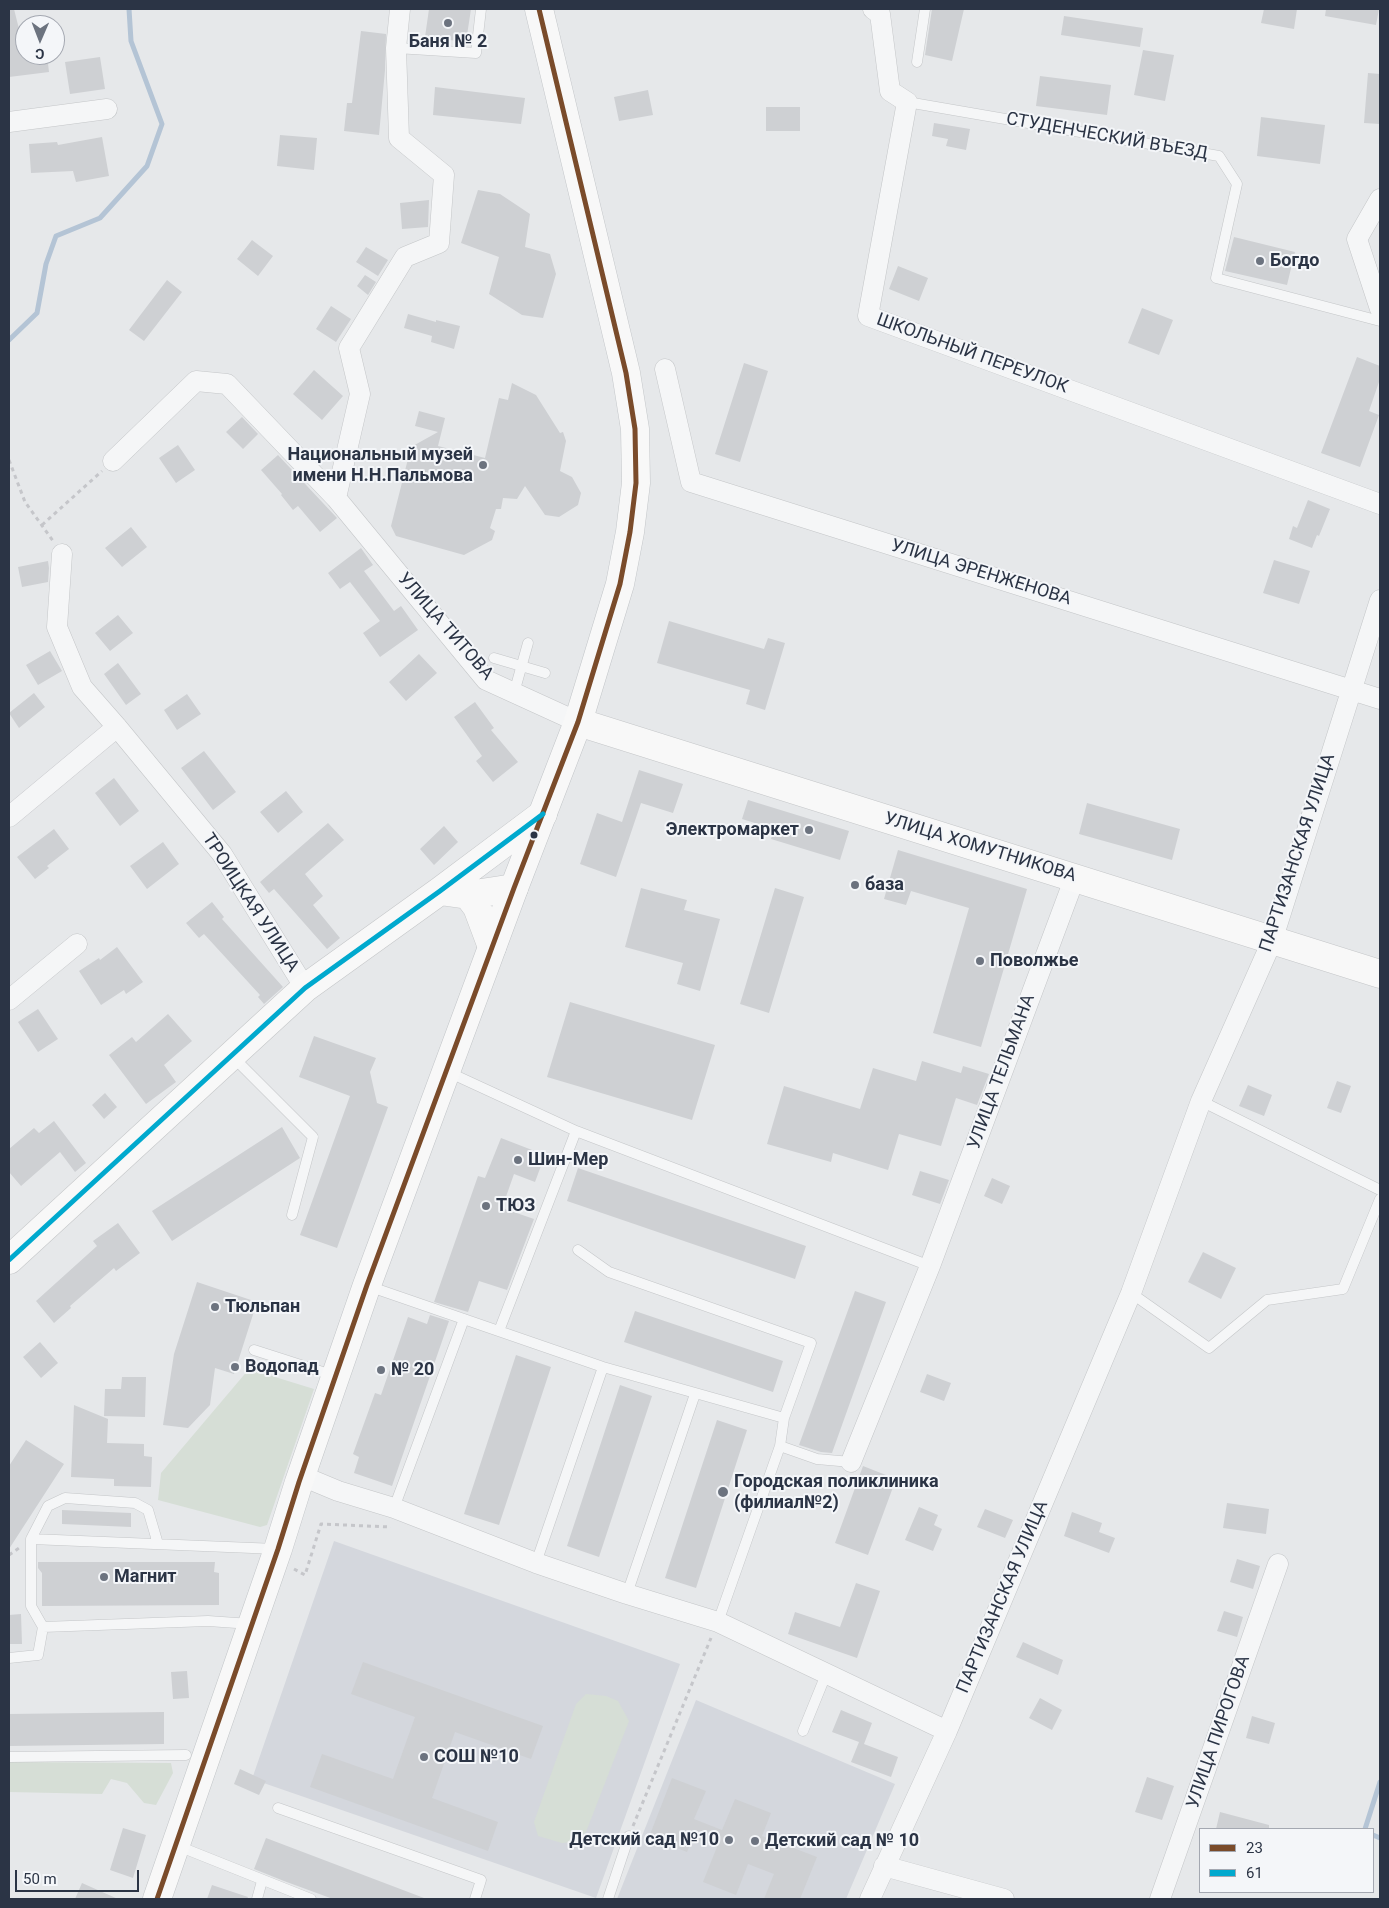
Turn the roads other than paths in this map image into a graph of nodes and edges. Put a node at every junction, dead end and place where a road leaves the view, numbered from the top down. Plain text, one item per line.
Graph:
1 (400, 9) edge
2 (481, 9) edge
3 (539, 9) edge
4 (873, 9) edge
5 (925, 9) edge
6 (396, 48) junction
7 (917, 62) dead end
8 (907, 102) junction
9 (107, 110) dead end
10 (9, 122) edge
11 (1380, 199) edge
12 (1380, 309) edge
13 (1380, 321) edge
14 (665, 369) dead end
15 (113, 461) road end
16 (336, 498) junction
17 (1380, 504) edge
18 (62, 554) road end
19 (1380, 600) edge
20 (528, 643) dead end
21 (494, 658) dead end
22 (521, 666) junction
23 (545, 673) dead end
24 (1350, 690) junction
25 (514, 693) junction
26 (1380, 699) edge
27 (578, 722) junction
28 (117, 727) junction
29 (543, 814) junction
30 (9, 818) edge
31 (1075, 877) junction
32 (514, 888) junction
33 (440, 891) junction
34 (468, 895) junction
35 (1272, 941) junction
36 (77, 944) dead end
37 (492, 947) junction
38 (1380, 974) edge
39 (305, 988) junction
40 (9, 1000) edge
41 (232, 1056) junction
42 (447, 1072) junction
43 (1201, 1101) junction
44 (576, 1130) junction
45 (1380, 1190) edge
46 (1380, 1199) edge
47 (292, 1215) dead end
48 (578, 1250) dead end
49 (9, 1260) edge
50 (930, 1266) junction
51 (367, 1285) junction
52 (1131, 1293) junction
53 (464, 1319) junction
54 (498, 1331) junction
55 (254, 1350) dead end
56 (603, 1366) junction
57 (336, 1377) junction
58 (695, 1394) junction
59 (784, 1418) junction
60 (780, 1446) junction
61 (851, 1462) joint
62 (302, 1476) junction
63 (395, 1518) junction
64 (31, 1539) junction
65 (158, 1544) junction
66 (276, 1554) junction
67 (536, 1563) junction
68 (1278, 1564) dead end
69 (627, 1594) junction
70 (718, 1622) junction
71 (252, 1624) junction
72 (43, 1627) junction
73 (9, 1658) edge
74 (827, 1672) junction
75 (804, 1731) dead end
76 (946, 1731) junction
77 (186, 1755) dead end
78 (9, 1757) edge
79 (278, 1808) dead end
80 (629, 1836) road end
81 (177, 1846) junction
82 (884, 1866) junction
83 (262, 1880) junction
84 (158, 1899) edge
85 (256, 1899) edge
86 (311, 1899) edge
87 (475, 1899) edge
88 (608, 1899) edge
89 (870, 1899) edge
90 (1004, 1899) edge
91 (1160, 1899) edge

1 - 6 street
2 - 6 lane
3 - 27 main road
4 - 8 street
5 - 7 lane
6 - 16 street
8 - 13 lane, СТУДЕНЧЕСКИЙ ВЪЕЗД
8 - 17 street, ШКОЛЬНЫЙ ПЕРЕУЛОК
9 - 10 street
11 - 12 street
14 - 24 street, УЛИЦА ЭРЕНЖЕНОВА
15 - 16 street, УЛИЦА ТИТОВА
16 - 25 street, УЛИЦА ТИТОВА
18 - 28 street, ТРОИЦКАЯ УЛИЦА
19 - 24 street, ПАРТИЗАНСКАЯ УЛИЦА
20 - 22 lane
21 - 22 lane
22 - 23 lane
22 - 25 lane
24 - 26 street, УЛИЦА ЭРЕНЖЕНОВА
24 - 35 street, ПАРТИЗАНСКАЯ УЛИЦА
25 - 27 street, УЛИЦА ТИТОВА
27 - 29 main road
27 - 31 main road, УЛИЦА ХОМУТНИКОВА
28 - 30 street
28 - 39 street, ТРОИЦКАЯ УЛИЦА
29 - 32 main road
29 - 33 main road
31 - 35 main road, УЛИЦА ХОМУТНИКОВА
31 - 50 street, УЛИЦА ТЕЛЬМАНА
32 - 34 main road
32 - 37 main road
33 - 34 main road
33 - 39 main road
34 - 37 main road
35 - 38 main road, УЛИЦА ХОМУТНИКОВА
35 - 43 street, ПАРТИЗАНСКАЯ УЛИЦА
36 - 40 street
37 - 42 main road
39 - 41 main road
41 - 47 lane
41 - 49 main road
42 - 44 lane
42 - 51 main road
43 - 45 lane
43 - 52 street, ПАРТИЗАНСКАЯ УЛИЦА
44 - 50 lane
44 - 54 lane
46 - 52 lane
48 - 59 lane
50 - 61 street, УЛИЦА ТЕЛЬМАНА
51 - 53 lane
51 - 57 main road
52 - 76 street, ПАРТИЗАНСКАЯ УЛИЦА
53 - 54 lane
53 - 63 lane
54 - 56 lane
55 - 57 lane
56 - 58 lane
56 - 67 lane
57 - 62 main road
58 - 59 lane
58 - 69 lane
59 - 60 lane
60 - 61 lane
60 - 70 lane
62 - 63 street
62 - 66 main road
63 - 67 street
64 - 65 lane
64 - 65 lane
64 - 72 lane
65 - 66 lane
66 - 71 main road
67 - 69 street
68 - 91 street, УЛИЦА ПИРОГОВА
69 - 70 street
70 - 74 street
71 - 72 lane
71 - 81 main road
72 - 73 lane
74 - 75 lane
74 - 76 street
76 - 82 street, ПАРТИЗАНСКАЯ УЛИЦА
77 - 78 lane
79 - 87 lane
80 - 88 lane
81 - 83 lane
81 - 84 main road
82 - 89 street, ПАРТИЗАНСКАЯ УЛИЦА
82 - 90 street
83 - 85 lane
83 - 86 lane

